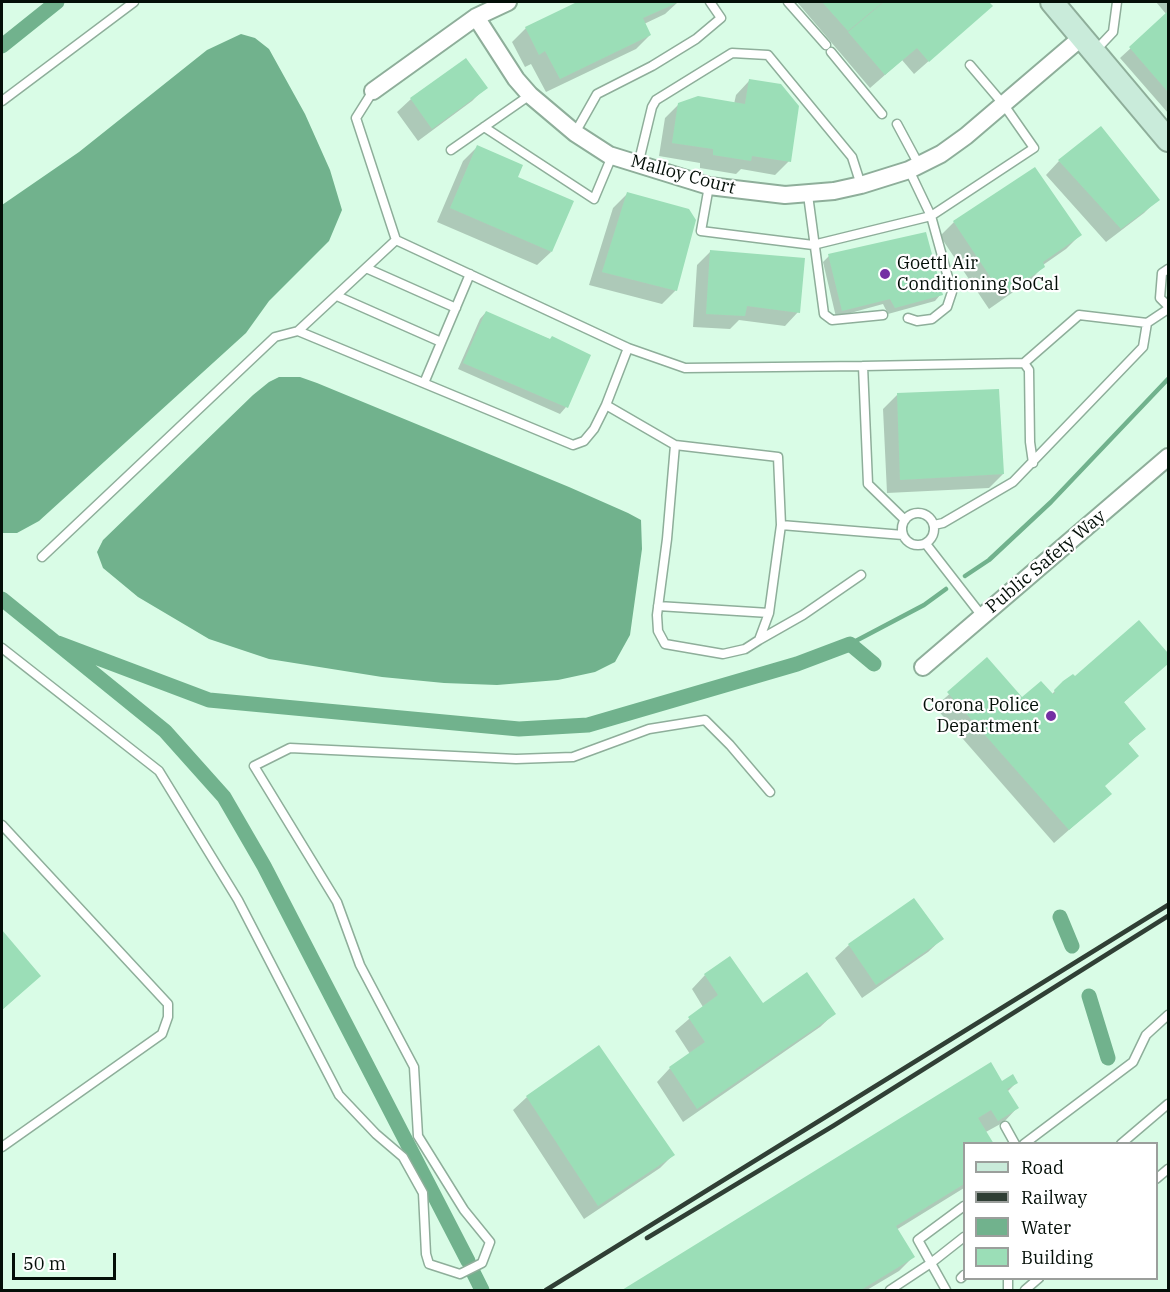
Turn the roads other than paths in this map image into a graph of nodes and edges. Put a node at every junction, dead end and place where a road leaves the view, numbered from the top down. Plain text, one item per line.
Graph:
1 (134, 2) edge
2 (508, 2) edge
3 (711, 2) edge
4 (788, 2) edge
5 (1052, 2) edge
6 (1118, 2) edge
7 (476, 17) junction
8 (1089, 44) junction
9 (970, 65) dead end
10 (373, 91) joint
11 (530, 95) junction
12 (2, 101) edge
13 (1004, 105) junction
14 (882, 114) dead end
15 (897, 124) dead end
16 (484, 127) junction
17 (575, 133) junction
18 (1168, 140) edge
19 (451, 150) dead end
20 (612, 156) junction
21 (638, 165) junction
22 (914, 167) junction
23 (861, 185) junction
24 (710, 186) junction
25 (808, 195) junction
26 (931, 216) junction
27 (396, 240) junction
28 (813, 245) junction
29 (366, 268) junction
30 (1168, 269) edge
31 (470, 274) junction
32 (337, 296) junction
33 (456, 308) junction
34 (1168, 308) edge
35 (883, 315) dead end
36 (908, 318) dead end
37 (1147, 323) junction
38 (298, 331) junction
39 (441, 342) junction
40 (628, 348) junction
41 (1024, 363) junction
42 (863, 366) junction
43 (424, 383) junction
44 (606, 405) junction
45 (675, 445) junction
46 (1168, 457) edge
47 (1033, 462) junction
48 (905, 520) junction
49 (781, 525) junction
50 (934, 525) junction
51 (903, 535) junction
52 (926, 544) junction
53 (42, 557) dead end
54 (861, 575) dead end
55 (658, 606) junction
56 (769, 613) junction
57 (982, 616) junction
58 (759, 640) junction
59 (2, 648) edge
60 (923, 667) dead end
61 (770, 792) dead end
62 (2, 825) edge
63 (1168, 1015) edge
64 (1168, 1104) edge
65 (1005, 1126) dead end
66 (1014, 1142) edge
67 (1025, 1142) edge
68 (1122, 1142) edge
69 (2, 1148) edge
70 (1162, 1174) edge
71 (1168, 1184) edge
72 (963, 1207) edge
73 (963, 1238) edge
74 (931, 1263) junction
75 (1036, 1280) edge
76 (890, 1290) edge
77 (946, 1290) edge
78 (1024, 1290) edge

1 - 12 lane
2 - 7 street
3 - 17 lane
4 - 14 lane
5 - 8 street
6 - 8 lane
7 - 10 street
7 - 11 street, Malloy Court
8 - 13 street, Malloy Court
8 - 18 street
9 - 13 lane
10 - 27 lane
11 - 16 lane
11 - 17 street, Malloy Court
13 - 22 street, Malloy Court
13 - 26 lane
15 - 22 lane
16 - 19 lane
16 - 20 lane
17 - 20 street, Malloy Court
20 - 21 street, Malloy Court
21 - 23 lane
21 - 24 street, Malloy Court
22 - 23 street, Malloy Court
22 - 26 lane
23 - 25 street, Malloy Court
24 - 25 street, Malloy Court
24 - 28 lane
25 - 28 lane
26 - 28 lane
26 - 36 lane
27 - 29 lane
27 - 31 lane
28 - 35 lane
29 - 32 lane
29 - 33 lane
30 - 34 lane
31 - 33 lane
31 - 40 lane
32 - 38 lane
32 - 39 lane
33 - 39 lane
34 - 37 lane
37 - 41 lane
37 - 47 lane
38 - 43 lane
38 - 53 lane
39 - 43 lane
40 - 42 lane
40 - 44 lane
41 - 42 lane
41 - 47 lane
42 - 48 lane
43 - 44 lane
44 - 45 lane
45 - 49 lane
45 - 55 lane
46 - 57 street, Public Safety Way
47 - 50 lane
48 - 50 lane
48 - 51 lane
49 - 51 lane
49 - 56 lane
50 - 52 lane
51 - 52 lane
52 - 57 lane
54 - 58 lane
55 - 56 lane
55 - 58 lane
56 - 58 lane
57 - 60 street, Public Safety Way
59 - 61 lane
62 - 69 lane
63 - 67 lane
64 - 68 lane
65 - 66 lane
70 - 71 lane
72 - 74 lane
73 - 74 lane
74 - 76 lane
74 - 77 lane
75 - 78 lane

